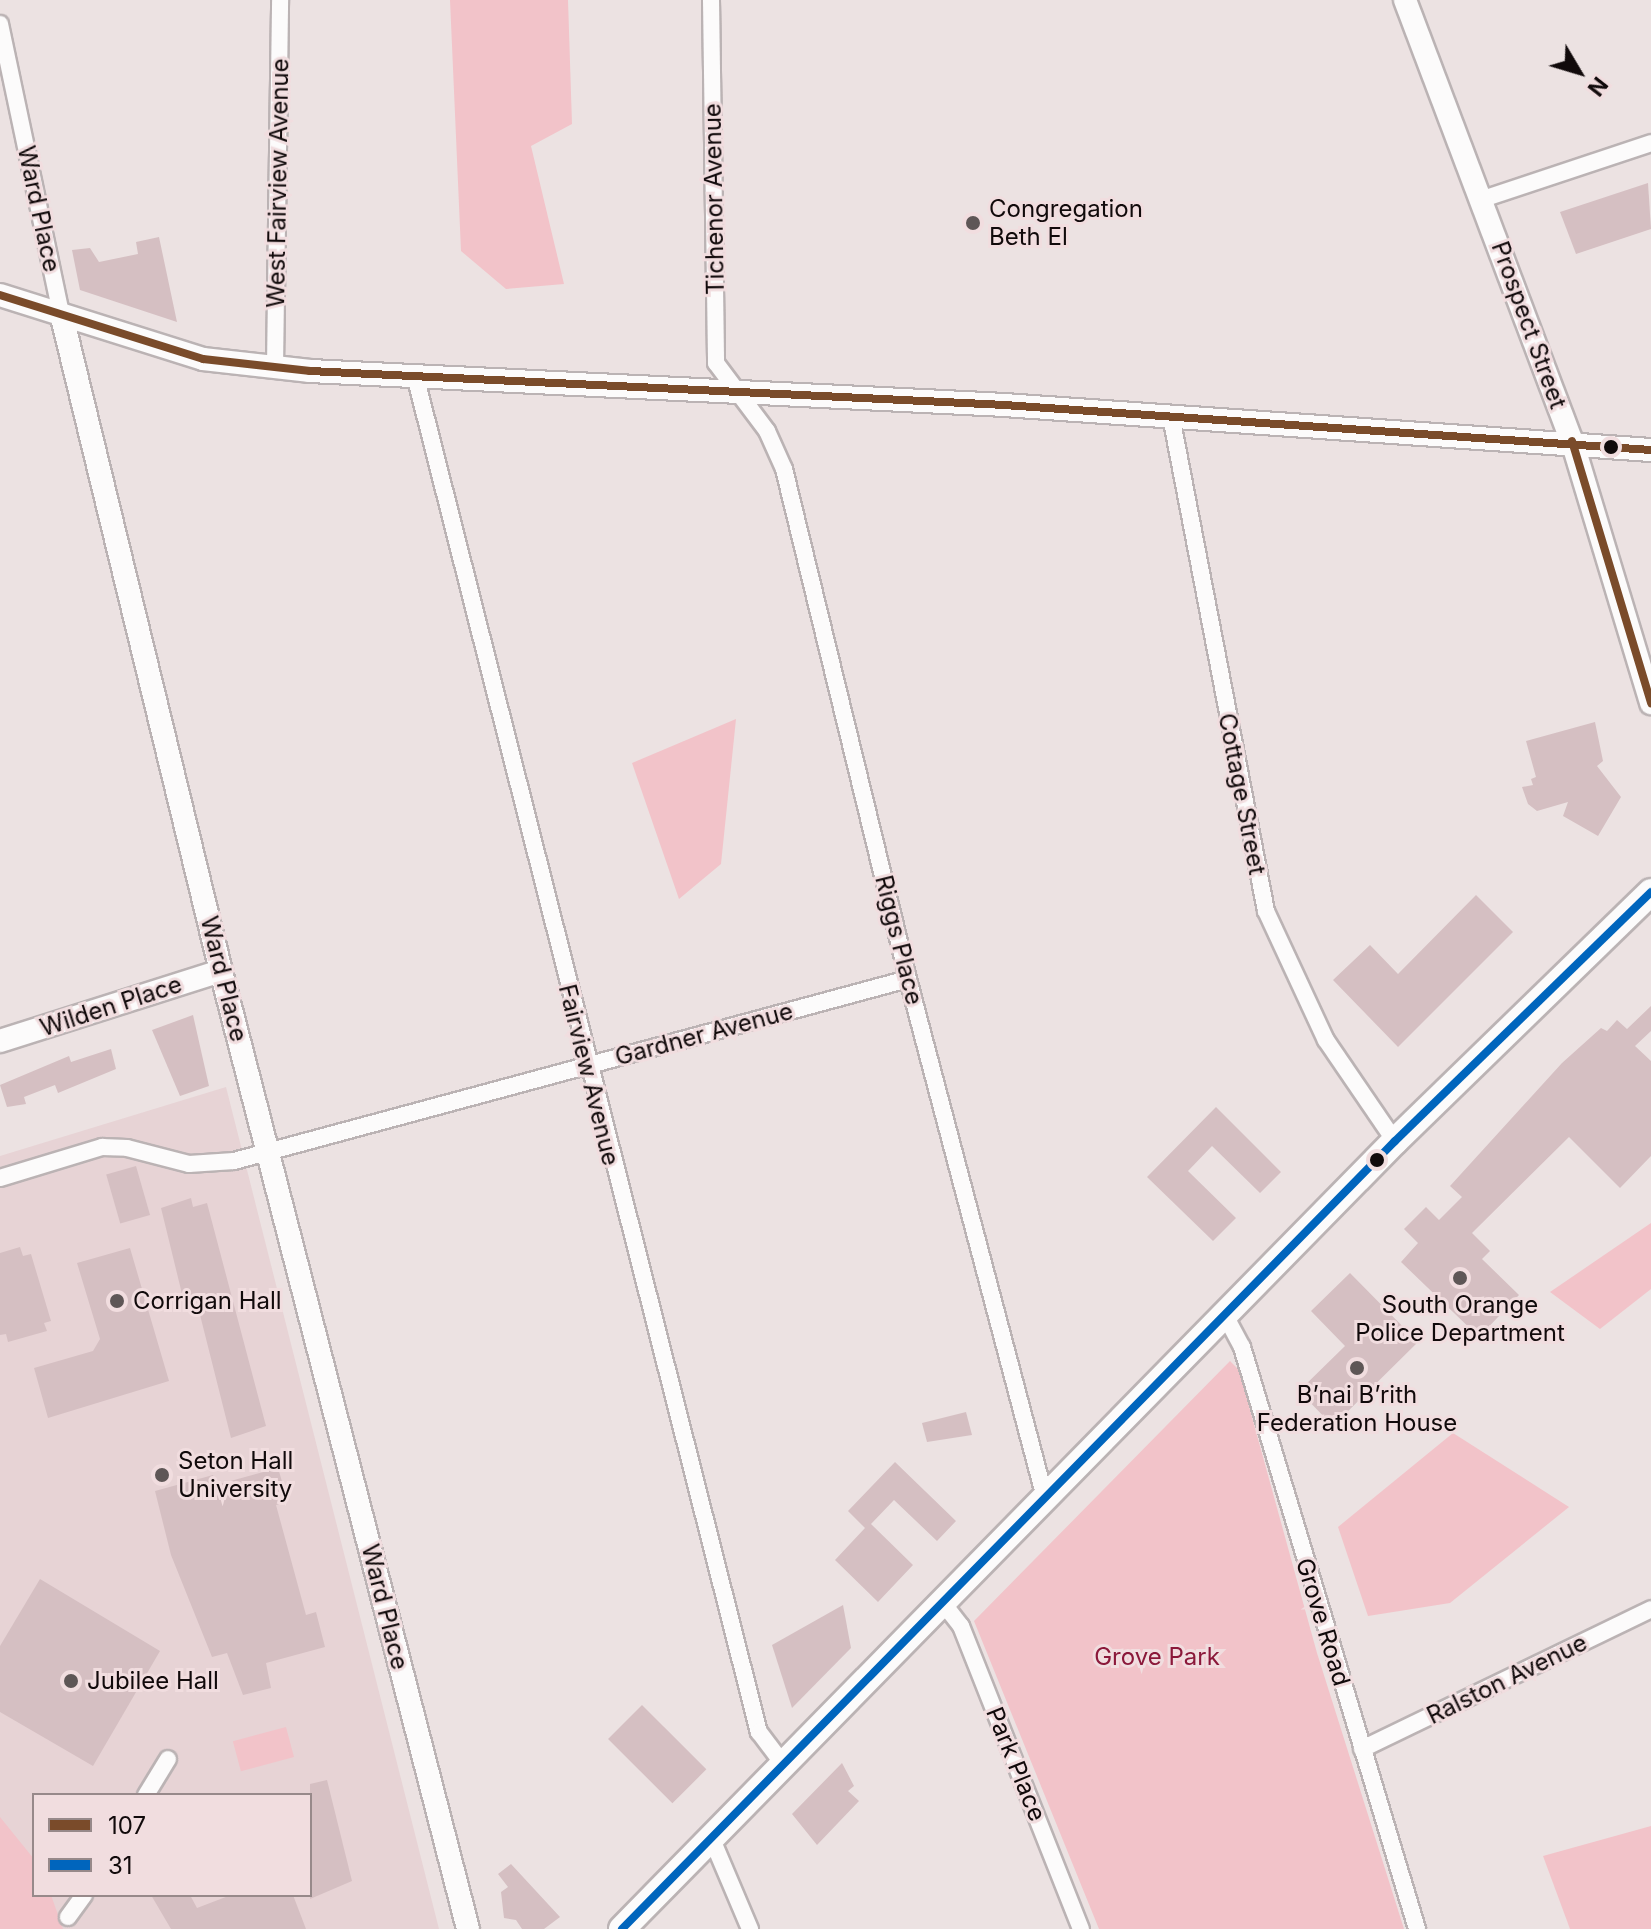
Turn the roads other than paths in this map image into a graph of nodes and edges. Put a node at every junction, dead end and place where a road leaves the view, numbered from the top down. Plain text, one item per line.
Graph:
1 (280, 0) edge
2 (711, 0) edge
3 (1405, 0) edge
4 (0, 24) edge
5 (1651, 143) edge
6 (1483, 199) junction
7 (0, 295) edge
8 (62, 317) junction
9 (275, 366) junction
10 (415, 375) junction
11 (735, 392) junction
12 (1171, 416) junction
13 (1572, 441) junction
14 (1651, 450) edge
15 (1651, 703) edge
16 (1651, 892) edge
17 (221, 971) junction
18 (908, 979) junction
19 (0, 1041) edge
20 (586, 1066) junction
21 (1395, 1141) junction
22 (268, 1152) junction
23 (0, 1178) edge
24 (1226, 1317) junction
25 (1045, 1498) junction
26 (943, 1603) junction
27 (1651, 1609) edge
28 (1362, 1749) junction
29 (168, 1759) dead end
30 (784, 1765) junction
31 (147, 1793) edge
32 (711, 1837) junction
33 (83, 1897) edge
34 (68, 1917) dead end
35 (468, 1929) edge
36 (622, 1929) edge
37 (750, 1929) edge
38 (1081, 1929) edge
39 (1417, 1929) edge

1 - 9 street, West Fairview Avenue
2 - 11 street, Tichenor Avenue
3 - 6 street, Prospect Street
4 - 8 street, Ward Place
5 - 6 street
6 - 13 street, Prospect Street
7 - 8 street
8 - 9 street
8 - 17 street, Ward Place
9 - 10 street
10 - 11 street
10 - 20 street, Fairview Avenue
11 - 12 street
11 - 18 street, Riggs Place
12 - 13 street
12 - 21 street, Cottage Street
13 - 14 street
13 - 15 street, Prospect Street
16 - 21 main road
17 - 19 street, Wilden Place
17 - 22 street, Ward Place
18 - 20 street, Gardner Avenue
18 - 25 street, Riggs Place
20 - 22 street, Gardner Avenue
20 - 30 street, Fairview Avenue
21 - 24 main road
22 - 23 street, Gardner Avenue
22 - 35 street, Ward Place
24 - 25 main road
24 - 28 street, Grove Road
25 - 26 main road
26 - 30 main road
26 - 38 street, Park Place
27 - 28 street, Ralston Avenue
28 - 39 street, Grove Road
29 - 31 street
30 - 32 main road
32 - 36 main road
32 - 37 street
33 - 34 street

